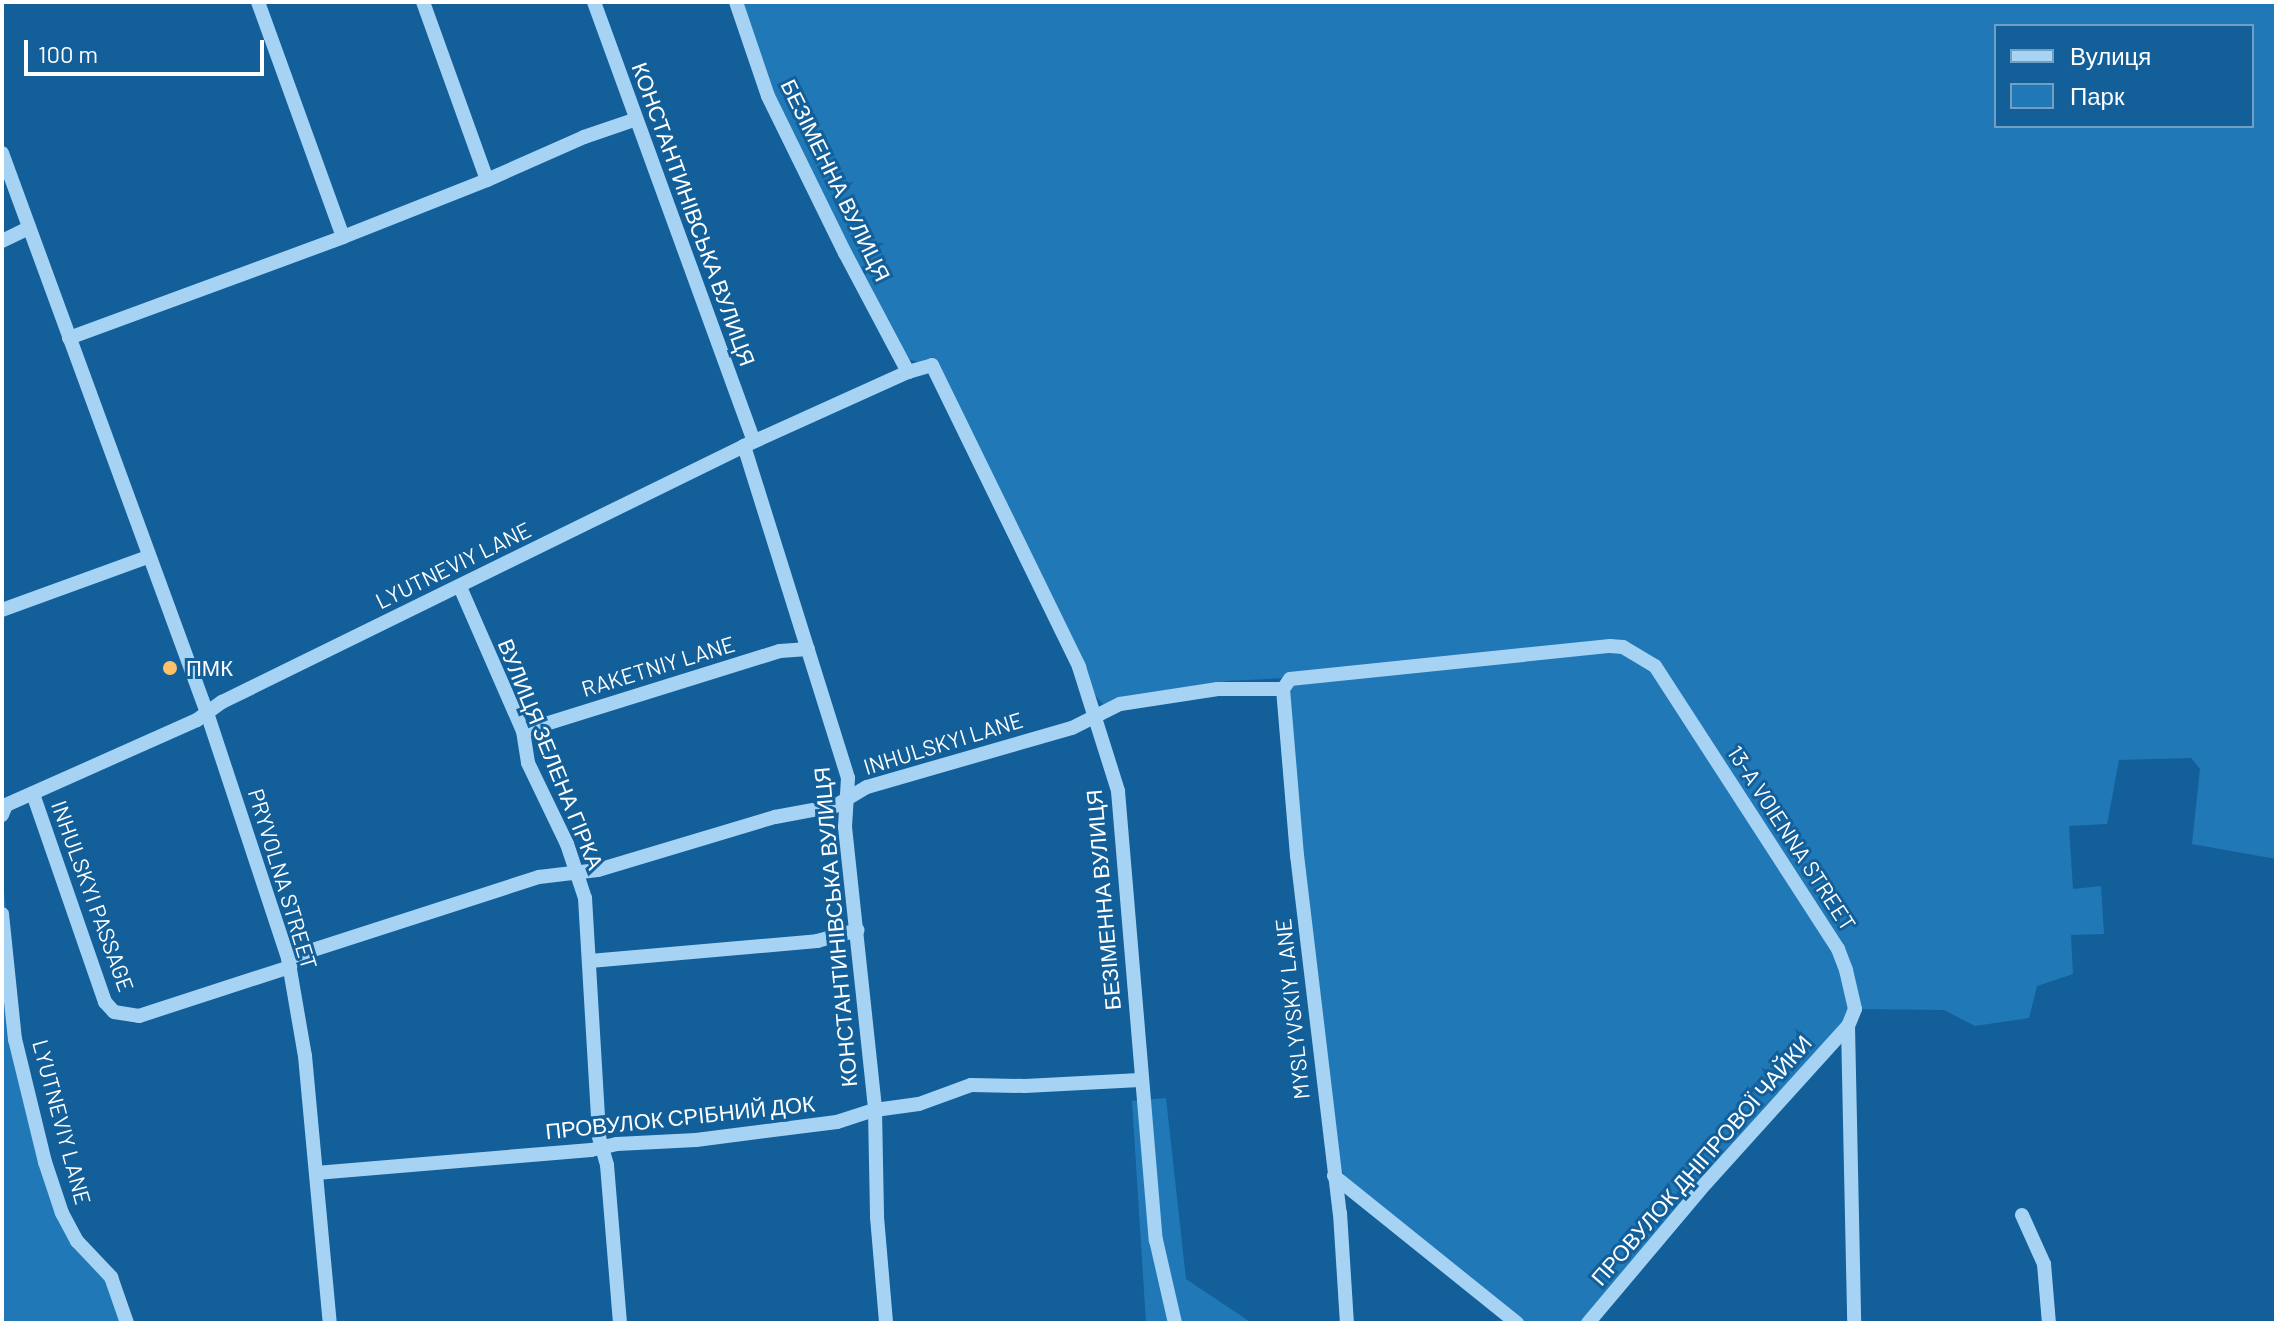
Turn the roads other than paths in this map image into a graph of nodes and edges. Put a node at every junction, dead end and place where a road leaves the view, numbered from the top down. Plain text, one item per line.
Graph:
1 (258, 2) edge
2 (423, 2) edge
3 (594, 2) edge
4 (736, 2) edge
5 (634, 120) junction
6 (2, 153) edge
7 (487, 180) junction
8 (29, 228) junction
9 (343, 237) junction
10 (2, 241) edge
11 (69, 338) junction
12 (932, 365) joint
13 (908, 372) junction
14 (749, 444) junction
15 (148, 557) junction
16 (460, 587) junction
17 (2, 610) edge
18 (1623, 647) joint
19 (808, 649) junction
20 (1283, 689) junction
21 (207, 713) junction
22 (1092, 718) junction
23 (523, 731) junction
24 (33, 794) junction
25 (849, 796) junction
26 (2, 815) edge
27 (575, 873) junction
28 (2, 914) edge
29 (858, 930) junction
30 (590, 961) junction
31 (289, 962) junction
32 (114, 1012) joint
33 (1848, 1026) junction
34 (1140, 1080) junction
35 (875, 1110) junction
36 (602, 1147) junction
37 (316, 1173) junction
38 (1334, 1176) junction
39 (2022, 1215) dead end
40 (127, 1323) edge
41 (330, 1323) edge
42 (620, 1323) edge
43 (886, 1323) edge
44 (1175, 1323) edge
45 (1347, 1323) edge
46 (1517, 1323) edge
47 (1588, 1323) edge
48 (1854, 1323) edge
49 (2049, 1323) edge

1 - 9 street
2 - 7 street
3 - 5 street, КОНСТАНТИНІВСЬКА ВУЛИЦЯ
4 - 13 street, БЕЗІМЕННА ВУЛИЦЯ
5 - 7 street
5 - 14 street, КОНСТАНТИНІВСЬКА ВУЛИЦЯ
6 - 8 street, PRYVOLNA STREET
7 - 9 street
8 - 10 street
8 - 11 street, PRYVOLNA STREET
9 - 11 street
11 - 15 street, PRYVOLNA STREET
12 - 13 street, LYUTNEVIY LANE
12 - 22 street, БЕЗІМЕННА ВУЛИЦЯ
13 - 14 street, LYUTNEVIY LANE
14 - 16 street, LYUTNEVIY LANE
14 - 19 street, КОНСТАНТИНІВСЬКА ВУЛИЦЯ
15 - 17 street
15 - 21 street, PRYVOLNA STREET
16 - 21 street, LYUTNEVIY LANE
16 - 23 street, ВУЛИЦЯ ЗЕЛЕНА ГІРКА
18 - 20 street, INHULSKYI LANE
18 - 33 street, 13-A VOIENNA STREET
19 - 23 street, RAKETNIY LANE
19 - 25 street, КОНСТАНТИНІВСЬКА ВУЛИЦЯ
20 - 22 street, INHULSKYI LANE
20 - 38 street, MYSLYVSKIY LANE
21 - 24 street, LYUTNEVIY LANE
21 - 31 street, PRYVOLNA STREET
22 - 25 street, INHULSKYI LANE
22 - 34 street, БЕЗІМЕННА ВУЛИЦЯ
23 - 27 street, ВУЛИЦЯ ЗЕЛЕНА ГІРКА
24 - 26 street, LYUTNEVIY LANE
24 - 32 street, INHULSKYI PASSAGE
25 - 27 street, INHULSKYI LANE
25 - 29 street, КОНСТАНТИНІВСЬКА ВУЛИЦЯ
27 - 30 street, ВУЛИЦЯ ЗЕЛЕНА ГІРКА
27 - 31 street, INHULSKYI LANE
28 - 40 street, LYUTNEVIY LANE
29 - 30 street
29 - 35 street, КОНСТАНТИНІВСЬКА ВУЛИЦЯ
30 - 36 street, ВУЛИЦЯ ЗЕЛЕНА ГІРКА
31 - 32 street, INHULSKYI LANE
31 - 37 street, PRYVOLNA STREET
33 - 47 street, ПРОВУЛОК ДНІПРОВОЇ ЧАЙКИ
33 - 48 street, 13-A VOIENNA STREET
34 - 35 street, ПРОВУЛОК СРІБНИЙ ДОК
34 - 44 street, БЕЗІМЕННА ВУЛИЦЯ
35 - 36 street, ПРОВУЛОК СРІБНИЙ ДОК
35 - 43 street, КОНСТАНТИНІВСЬКА ВУЛИЦЯ
36 - 37 street, ПРОВУЛОК СРІБНИЙ ДОК
36 - 42 street, ВУЛИЦЯ ЗЕЛЕНА ГІРКА
37 - 41 street, PRYVOLNA STREET
38 - 45 street, MYSLYVSKIY LANE
38 - 46 street
39 - 49 street

